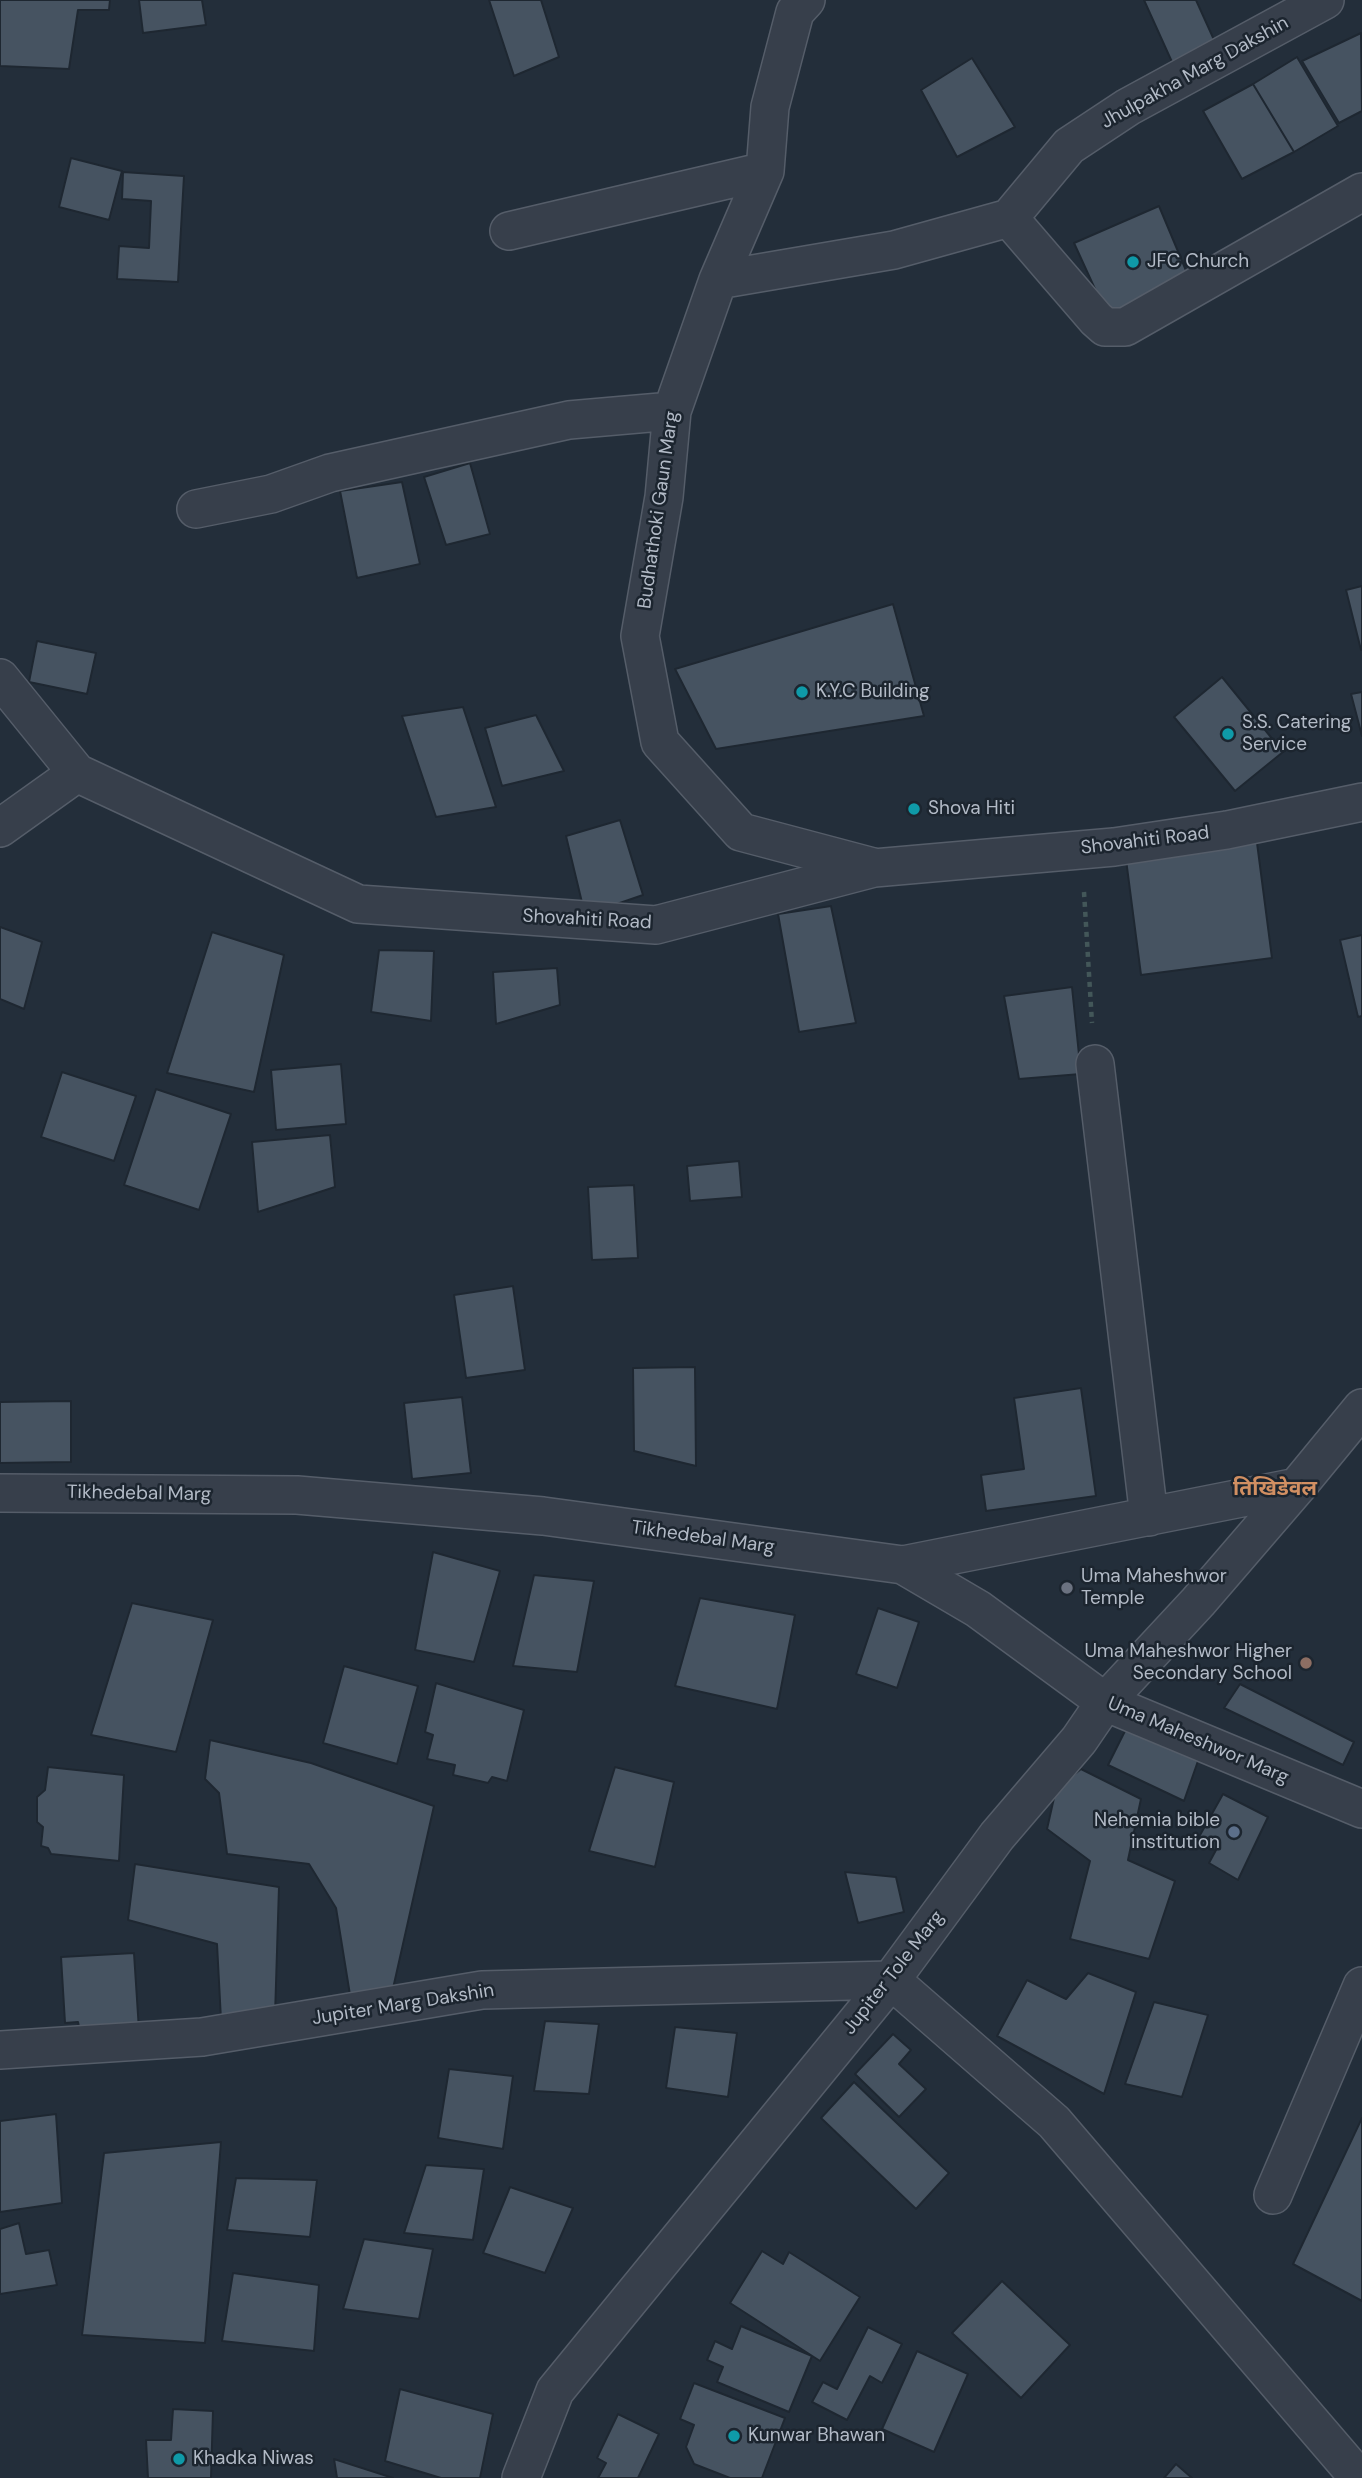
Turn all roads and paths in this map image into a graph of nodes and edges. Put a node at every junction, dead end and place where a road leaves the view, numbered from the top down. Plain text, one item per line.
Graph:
1 (806, 0) edge
2 (1325, 0) edge
3 (765, 171) junction
4 (1362, 192) edge
5 (1009, 218) junction
6 (509, 231) dead end
7 (718, 280) junction
8 (672, 411) junction
9 (196, 509) dead end
10 (0, 678) edge
11 (77, 773) junction
12 (1362, 802) edge
13 (0, 828) edge
14 (874, 868) junction
15 (1086, 909) dead end
16 (1095, 1064) joint
17 (1362, 1408) edge
18 (1297, 1487) junction
19 (2, 1502) edge
20 (1149, 1517) junction
21 (903, 1565) junction
22 (1105, 1702) junction
23 (1362, 1809) edge
24 (891, 1980) junction
25 (1362, 1986) edge
26 (0, 2050) edge
27 (1273, 2195) dead end
28 (522, 2478) edge
29 (1359, 2478) edge

1 - 3 street, Budhathoki Gaun Marg
2 - 5 street, Jhulpakha Marg Dakshin
3 - 6 street
3 - 7 street, Budhathoki Gaun Marg
4 - 5 street
5 - 7 street
7 - 8 street, Budhathoki Gaun Marg
8 - 9 street
8 - 14 street, Budhathoki Gaun Marg
10 - 11 street, Shovahiti Road
11 - 13 street
11 - 14 street, Shovahiti Road
12 - 14 street, Shovahiti Road
15 - 16 path
16 - 20 street
17 - 18 street
18 - 20 street, Tikhedebal Marg
18 - 22 street, Jupiter Tole Marg
19 - 21 street, Tikhedebal Marg
20 - 21 street, Tikhedebal Marg
21 - 22 street, Uma Maheshwor Marg
22 - 23 street, Uma Maheshwor Marg
22 - 24 street, Jupiter Tole Marg
24 - 26 street, Jupiter Marg Dakshin
24 - 28 street, Jupiter Tole Marg
24 - 29 street
25 - 27 street

